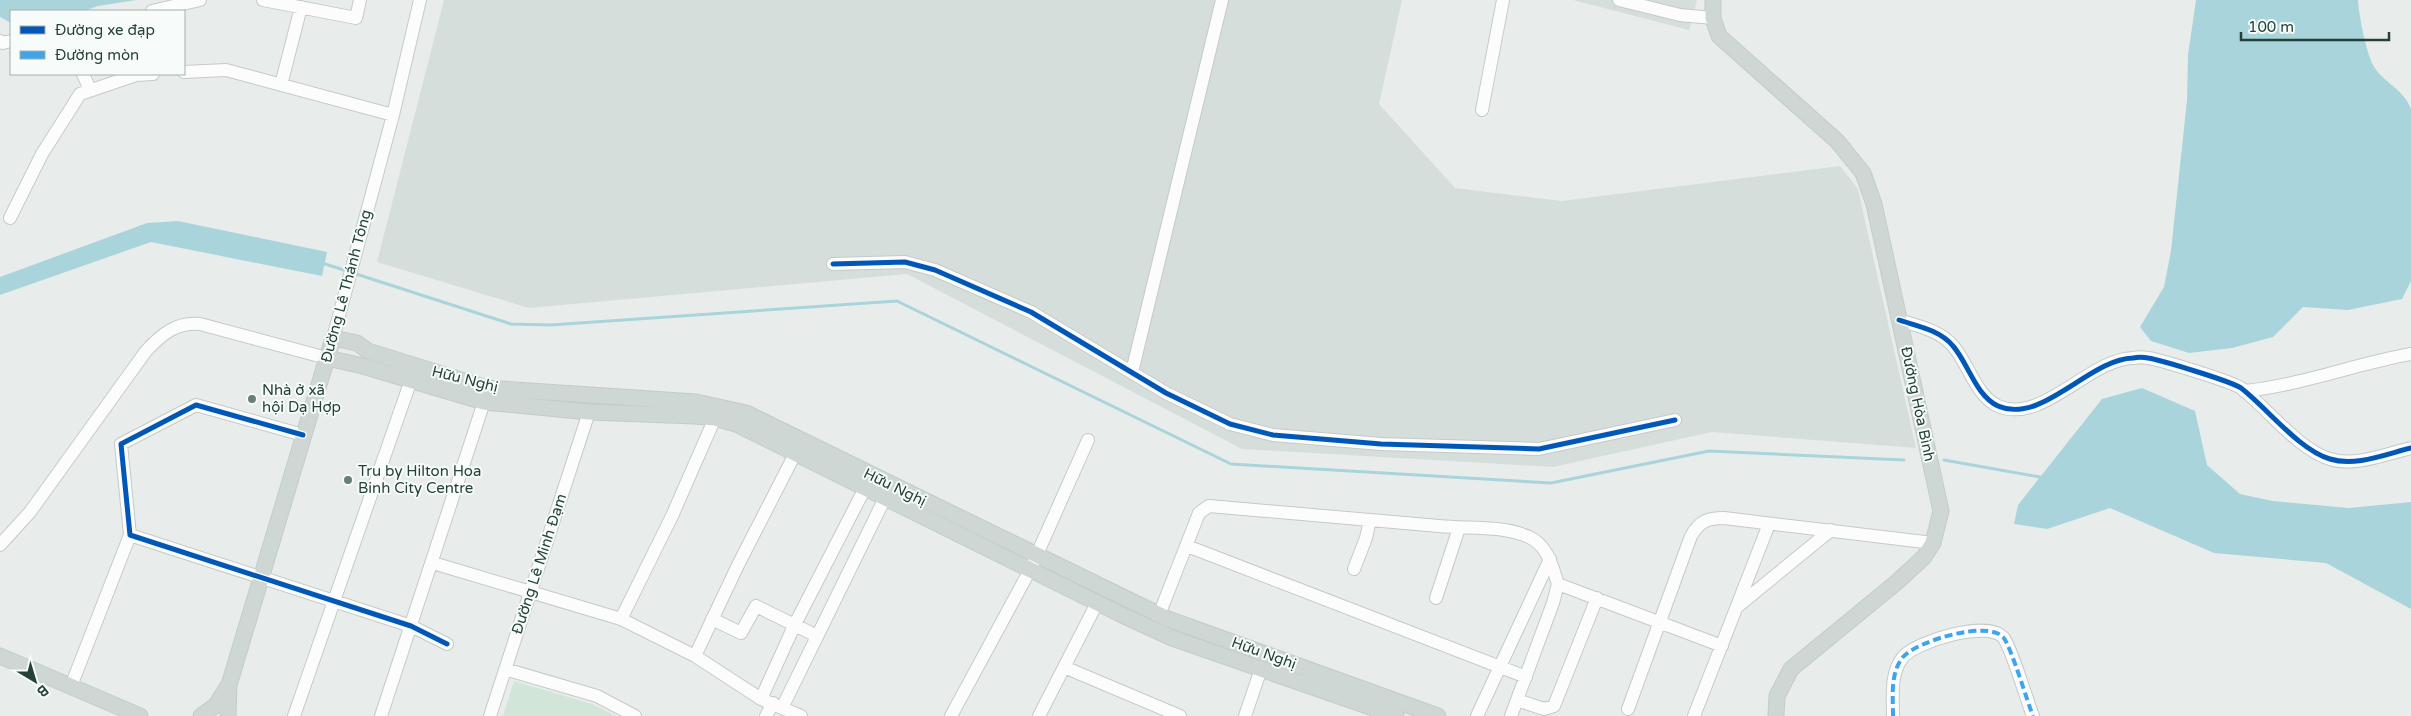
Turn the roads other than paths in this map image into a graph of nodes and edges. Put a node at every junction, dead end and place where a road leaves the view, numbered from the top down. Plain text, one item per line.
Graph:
1 (200, 0) edge
2 (265, 0) edge
3 (360, 0) edge
4 (420, 0) edge
5 (1222, 0) edge
6 (1503, 0) edge
7 (1619, 0) edge
8 (1713, 0) edge
9 (302, 7) junction
10 (156, 10) edge
11 (1713, 18) junction
12 (185, 72) edge
13 (83, 75) edge
14 (136, 75) edge
15 (281, 85) junction
16 (90, 90) junction
17 (1482, 110) dead end
18 (393, 115) junction
19 (10, 218) dead end
20 (833, 264) dead end
21 (1899, 320) junction
22 (333, 338) junction
23 (2411, 354) edge
24 (327, 358) junction
25 (1132, 372) junction
26 (411, 380) junction
27 (2244, 391) junction
28 (540, 392) junction
29 (484, 402) junction
30 (538, 407) junction
31 (589, 412) junction
32 (715, 418) junction
33 (1675, 420) dead end
34 (303, 436) junction
35 (1088, 440) dead end
36 (2411, 448) edge
37 (796, 454) junction
38 (884, 481) junction
39 (865, 488) junction
40 (885, 498) junction
41 (1370, 520) junction
42 (1769, 524) junction
43 (1459, 528) junction
44 (1831, 530) junction
45 (130, 535) junction
46 (1933, 542) junction
47 (0, 545) edge
48 (1187, 546) junction
49 (832, 553) junction
50 (1550, 559) junction
51 (433, 562) junction
52 (853, 563) junction
53 (1033, 563) junction
54 (1354, 569) dead end
55 (261, 578) junction
56 (1558, 584) junction
57 (531, 590) junction
58 (1436, 598) dead end
59 (1597, 598) junction
60 (1128, 600) junction
61 (334, 601) junction
62 (1097, 603) junction
63 (1738, 606) junction
64 (1122, 615) junction
65 (1159, 615) junction
66 (621, 619) junction
67 (712, 619) junction
68 (1661, 622) junction
69 (411, 626) junction
70 (794, 626) junction
71 (817, 636) junction
72 (448, 644) dead end
73 (1722, 646) junction
74 (0, 656) edge
75 (695, 656) junction
76 (1064, 667) junction
77 (1500, 667) junction
78 (505, 669) junction
79 (1261, 669) junction
80 (1526, 677) junction
81 (229, 684) junction
82 (71, 686) junction
83 (1517, 700) junction
84 (772, 703) junction
85 (1628, 709) dead end
86 (1368, 712) edge
87 (1159, 713) edge
88 (140, 716) edge
89 (201, 716) edge
90 (228, 716) edge
91 (294, 716) edge
92 (382, 716) edge
93 (490, 716) edge
94 (635, 716) edge
95 (766, 716) edge
96 (801, 716) edge
97 (952, 716) edge
98 (1039, 716) edge
99 (1180, 716) edge
100 (1245, 716) edge
101 (1396, 716) edge
102 (1438, 716) edge
103 (1477, 716) edge
104 (1511, 716) edge
105 (1694, 716) edge
106 (1776, 716) edge
107 (1893, 716) edge
108 (2033, 716) edge

1 - 10 street
2 - 9 street
3 - 9 street
4 - 18 street, Đường Lê Thánh Tông
5 - 25 street
6 - 17 street
7 - 11 street
8 - 11 main road, Đường Hòa Bình
9 - 15 street
11 - 21 main road, Đường Hòa Bình
12 - 15 street
13 - 16 street
14 - 16 street
15 - 18 street
16 - 19 street
18 - 22 street, Đường Lê Thánh Tông
20 - 25 street
21 - 27 street
21 - 46 main road, Đường Hòa Bình
22 - 24 main road, Đường Lê Thánh Tông
22 - 28 main road, Hữu Nghị
23 - 27 street
24 - 26 main road, Hữu Nghị
24 - 34 main road, Đường Lê Thánh Tông
24 - 47 street
25 - 33 street
26 - 29 main road, Hữu Nghị
26 - 61 street
27 - 36 street
28 - 30 main road
28 - 38 main road, Hữu Nghị
29 - 30 main road, Hữu Nghị
29 - 51 street
30 - 31 main road, Hữu Nghị
31 - 32 main road, Hữu Nghị
31 - 57 street, Đường Lê Minh Đạm
32 - 37 main road, Hữu Nghị
32 - 66 street
34 - 45 street
34 - 55 main road, Đường Lê Thánh Tông
35 - 53 street
37 - 39 main road, Hữu Nghị
37 - 67 street
38 - 39 street
38 - 40 street
38 - 53 main road, Hữu Nghị
39 - 40 main road, Hữu Nghị
39 - 49 street
40 - 52 street
40 - 53 main road, Hữu Nghị
41 - 43 street
41 - 48 street
41 - 54 street
42 - 44 street
42 - 63 street
42 - 68 street
43 - 50 street
43 - 58 street
44 - 46 street
44 - 63 street
45 - 55 street
45 - 82 street
46 - 106 main road, Đường Hòa Bình
48 - 65 street
48 - 77 street
49 - 52 street
49 - 70 street
50 - 56 street
50 - 77 street
51 - 57 street
51 - 69 street
52 - 71 street
53 - 60 main road, Hữu Nghị
53 - 62 main road, Hữu Nghị
53 - 97 street
55 - 61 street
55 - 81 main road, Đường Lê Thánh Tông
56 - 59 street
56 - 80 street
57 - 66 street
57 - 78 street, Đường Lê Minh Đạm
59 - 68 street
59 - 83 street
60 - 64 main road
60 - 65 main road, Hữu Nghị
61 - 69 street
61 - 91 street
62 - 64 main road, Hữu Nghị
62 - 76 street
63 - 73 street
64 - 79 main road, Hữu Nghị
65 - 102 main road, Hữu Nghị
66 - 75 street
67 - 70 street
67 - 75 street
68 - 73 street
68 - 85 street
69 - 72 street
69 - 92 street
70 - 71 street
70 - 84 street
71 - 84 street
73 - 105 street
74 - 82 main road
75 - 84 street
76 - 87 street
76 - 98 street
77 - 80 street
77 - 103 street
78 - 93 street, Đường Lê Minh Đạm
78 - 94 street
79 - 86 main road, Hữu Nghị
79 - 100 street
80 - 83 street
81 - 89 main road, Đường Lê Thánh Tông
81 - 90 main road, Đường Lê Thánh Tông
82 - 88 main road
83 - 104 street
84 - 95 street
84 - 96 street
86 - 101 main road, Hữu Nghị
87 - 99 street
107 - 108 street

